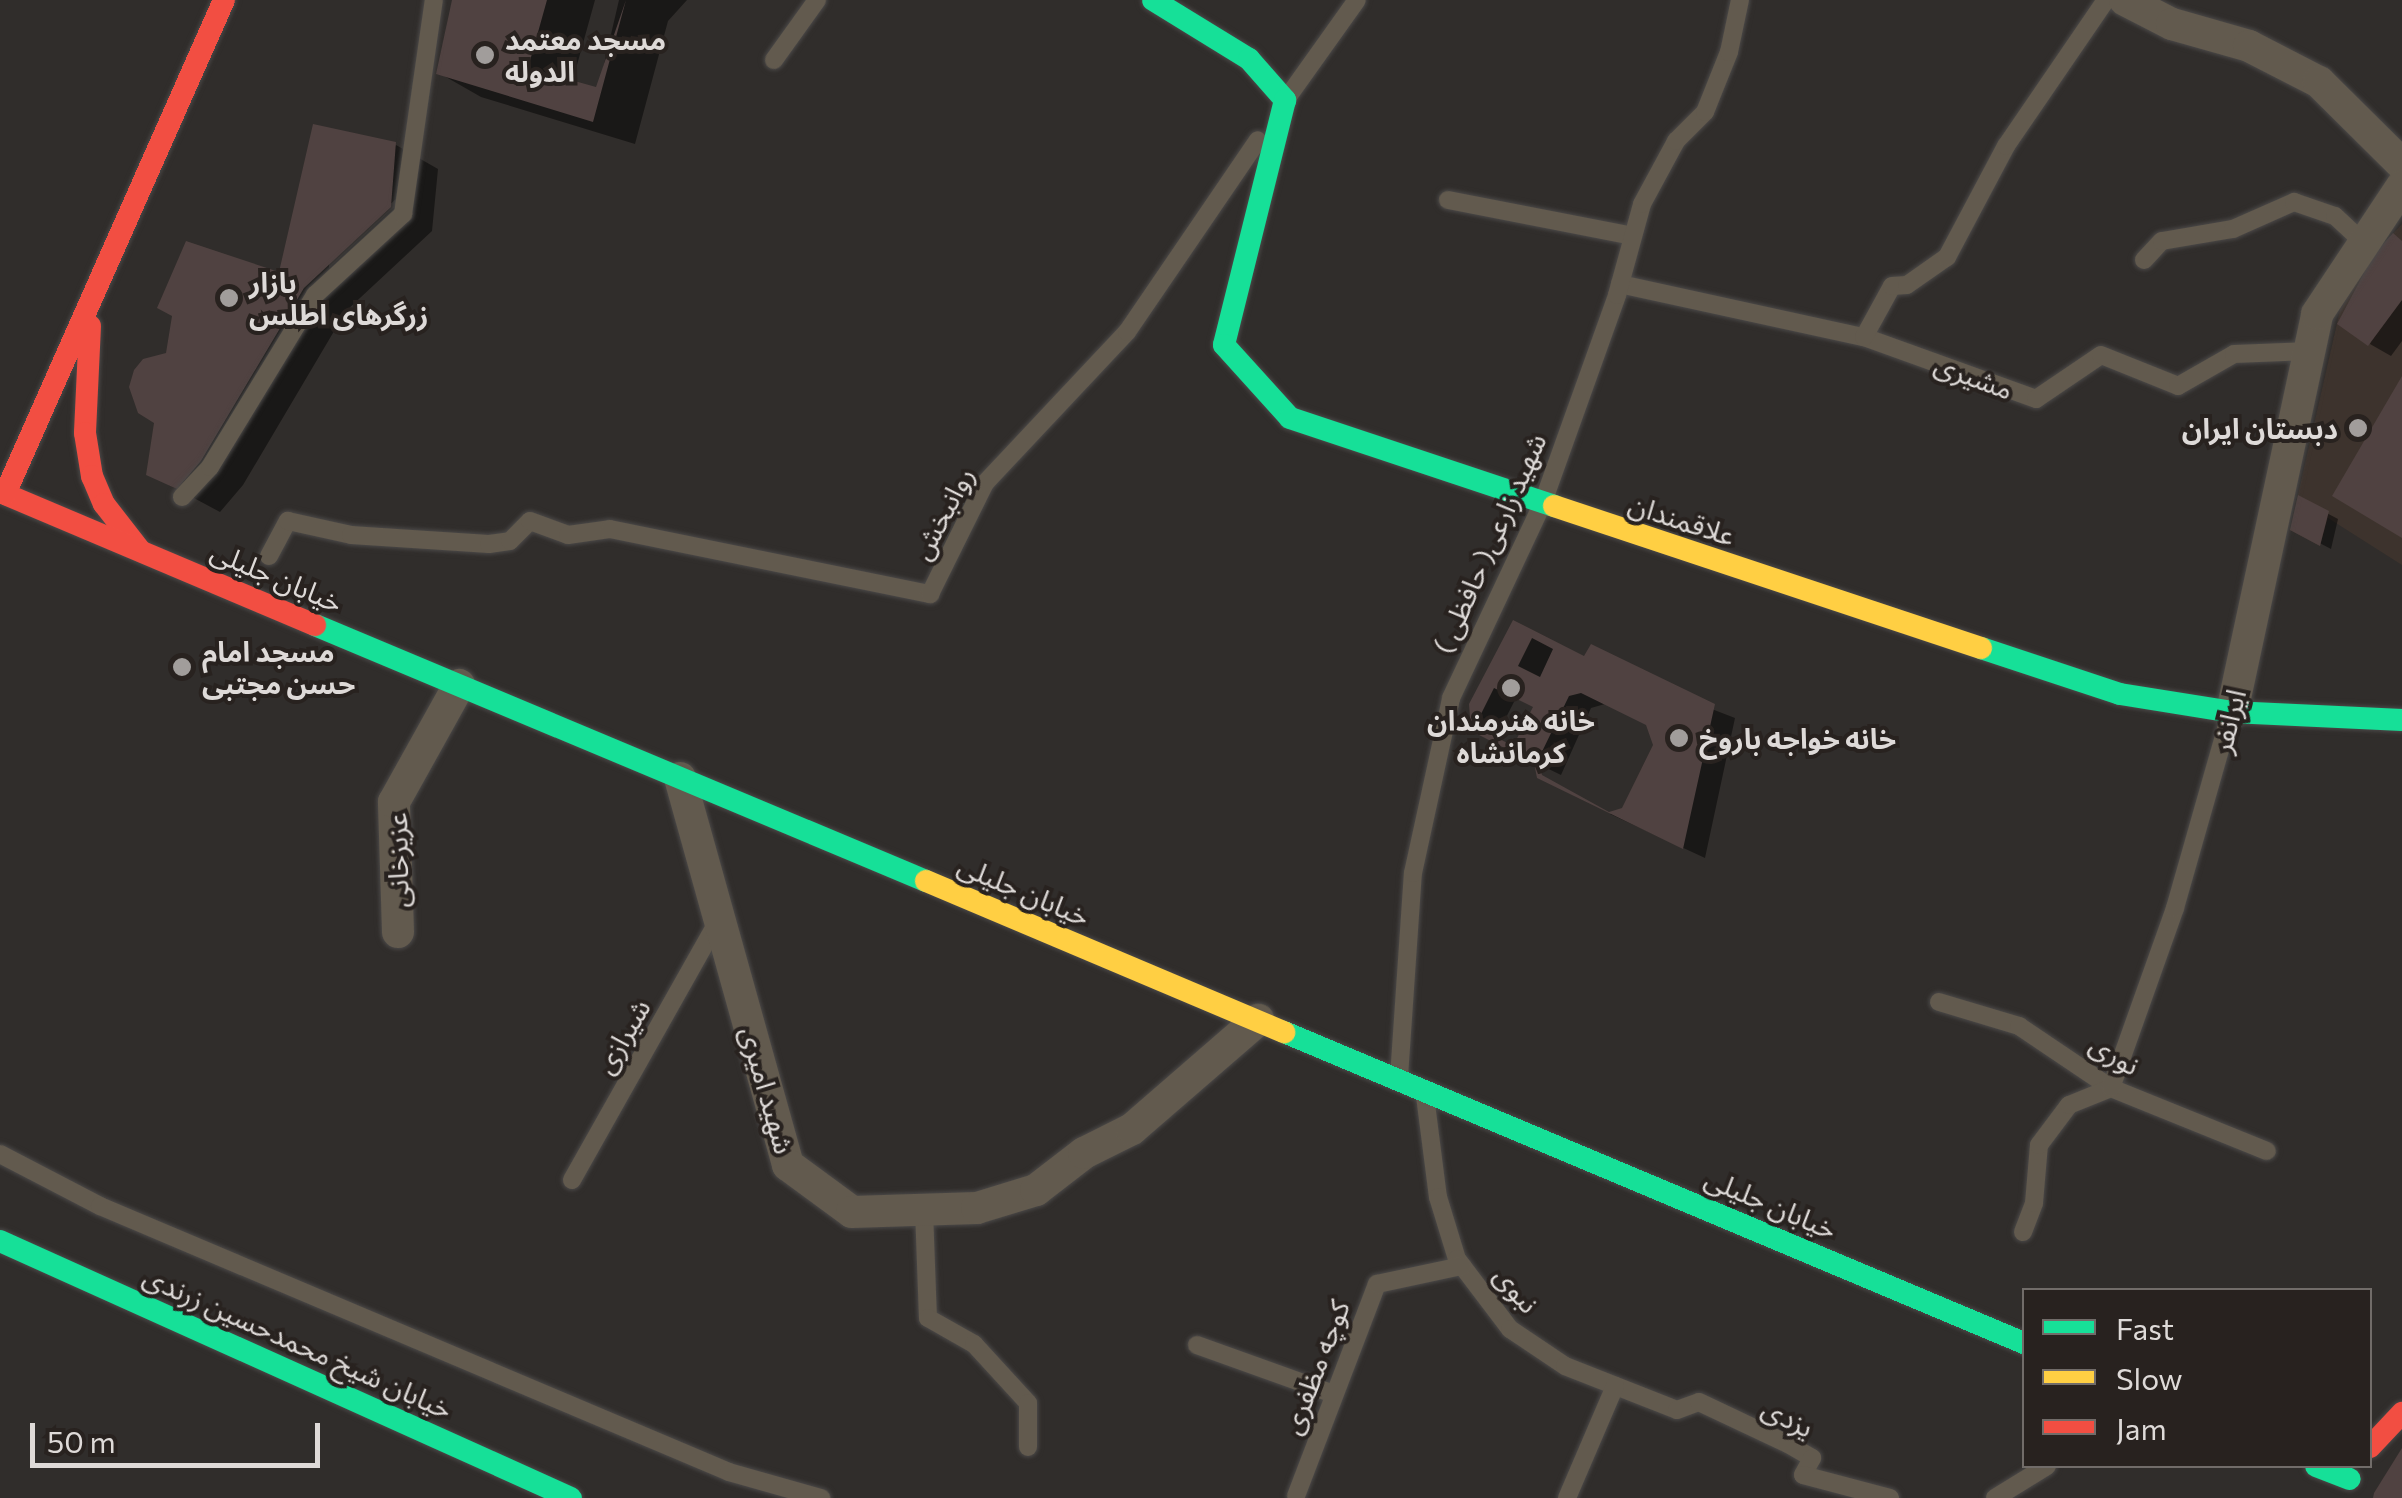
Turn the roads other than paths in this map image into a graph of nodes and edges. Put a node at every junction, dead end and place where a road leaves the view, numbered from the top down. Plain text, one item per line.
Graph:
1 (224, 0) edge
2 (434, 0) edge
3 (817, 0) edge
4 (1153, 0) edge
5 (1357, 0) edge
6 (1740, 0) edge
7 (2106, 0) edge
8 (2125, 0) edge
9 (774, 60) dead end
10 (1285, 100) junction
11 (2402, 164) edge
12 (2402, 186) edge
13 (1448, 200) dead end
14 (1632, 236) junction
15 (2364, 244) junction
16 (2144, 260) dead end
17 (1620, 284) junction
18 (90, 303) junction
19 (1864, 336) junction
20 (2310, 351) junction
21 (2, 493) edge
22 (182, 497) dead end
23 (1542, 505) junction
24 (141, 552) junction
25 (269, 556) dead end
26 (458, 685) junction
27 (2232, 712) junction
28 (2402, 720) edge
29 (680, 778) junction
30 (720, 919) junction
31 (398, 932) dead end
32 (1939, 1002) dead end
33 (1258, 1020) junction
34 (1399, 1080) junction
35 (2110, 1088) junction
36 (1425, 1091) junction
37 (2267, 1151) dead end
38 (0, 1154) edge
39 (572, 1180) dead end
40 (924, 1210) junction
41 (2022, 1232) dead end
42 (0, 1241) edge
43 (1462, 1266) junction
44 (2022, 1341) edge
45 (1197, 1345) dead end
46 (1615, 1386) junction
47 (1334, 1394) junction
48 (1699, 1402) joint
49 (2402, 1412) edge
50 (2372, 1445) edge
51 (1028, 1447) dead end
52 (2044, 1468) edge
53 (2321, 1468) edge
54 (2351, 1481) edge
55 (1296, 1496) edge
56 (571, 1498) edge
57 (821, 1498) edge
58 (1566, 1498) edge
59 (1890, 1498) edge
60 (1994, 1498) edge

1 - 18 main road
2 - 22 lane
3 - 9 lane
4 - 10 main road
5 - 10 lane, روانبخش
6 - 14 lane, شهید زارعی( حافظی )
7 - 19 lane
8 - 11 street
10 - 23 main road, علاقمندان
10 - 25 lane, روانبخش
12 - 15 street, ایرانفر
13 - 14 lane
14 - 17 lane, شهید زارعی( حافظی )
15 - 16 lane
15 - 20 street, ایرانفر
17 - 19 lane, مشیری
17 - 23 lane, شهید زارعی( حافظی )
18 - 21 main road
18 - 24 main road
19 - 20 lane, مشیری
20 - 27 street, ایرانفر
21 - 24 main road, خیابان جلیلی
23 - 27 main road, علاقمندان
23 - 34 lane, شهید زارعی( حافظی )
24 - 26 main road, خیابان جلیلی
26 - 29 main road, خیابان جلیلی
26 - 31 street, عزیزخانی
27 - 28 main road, علاقمندان
27 - 35 lane, ایرانفر
29 - 30 street, شهید امیری
29 - 33 main road, خیابان جلیلی
30 - 39 lane, شیرازی
30 - 40 street, شهید امیری
32 - 35 lane, نوری
33 - 34 main road, خیابان جلیلی
33 - 40 street, شهید امیری
34 - 36 main road, خیابان جلیلی
35 - 37 lane, نوری
35 - 41 lane
36 - 43 lane, نبوی
36 - 44 main road, خیابان جلیلی
38 - 57 lane
40 - 51 lane
42 - 56 main road, خیابان شیخ محمدحسین زرندی
43 - 46 lane, نبوی
43 - 47 lane, کوچه مظفری
45 - 47 lane
46 - 48 lane, نبوی
46 - 58 lane
47 - 55 lane, کوچه مظفری
48 - 59 lane, یزدی
49 - 50 main road
52 - 60 lane
53 - 54 main road

